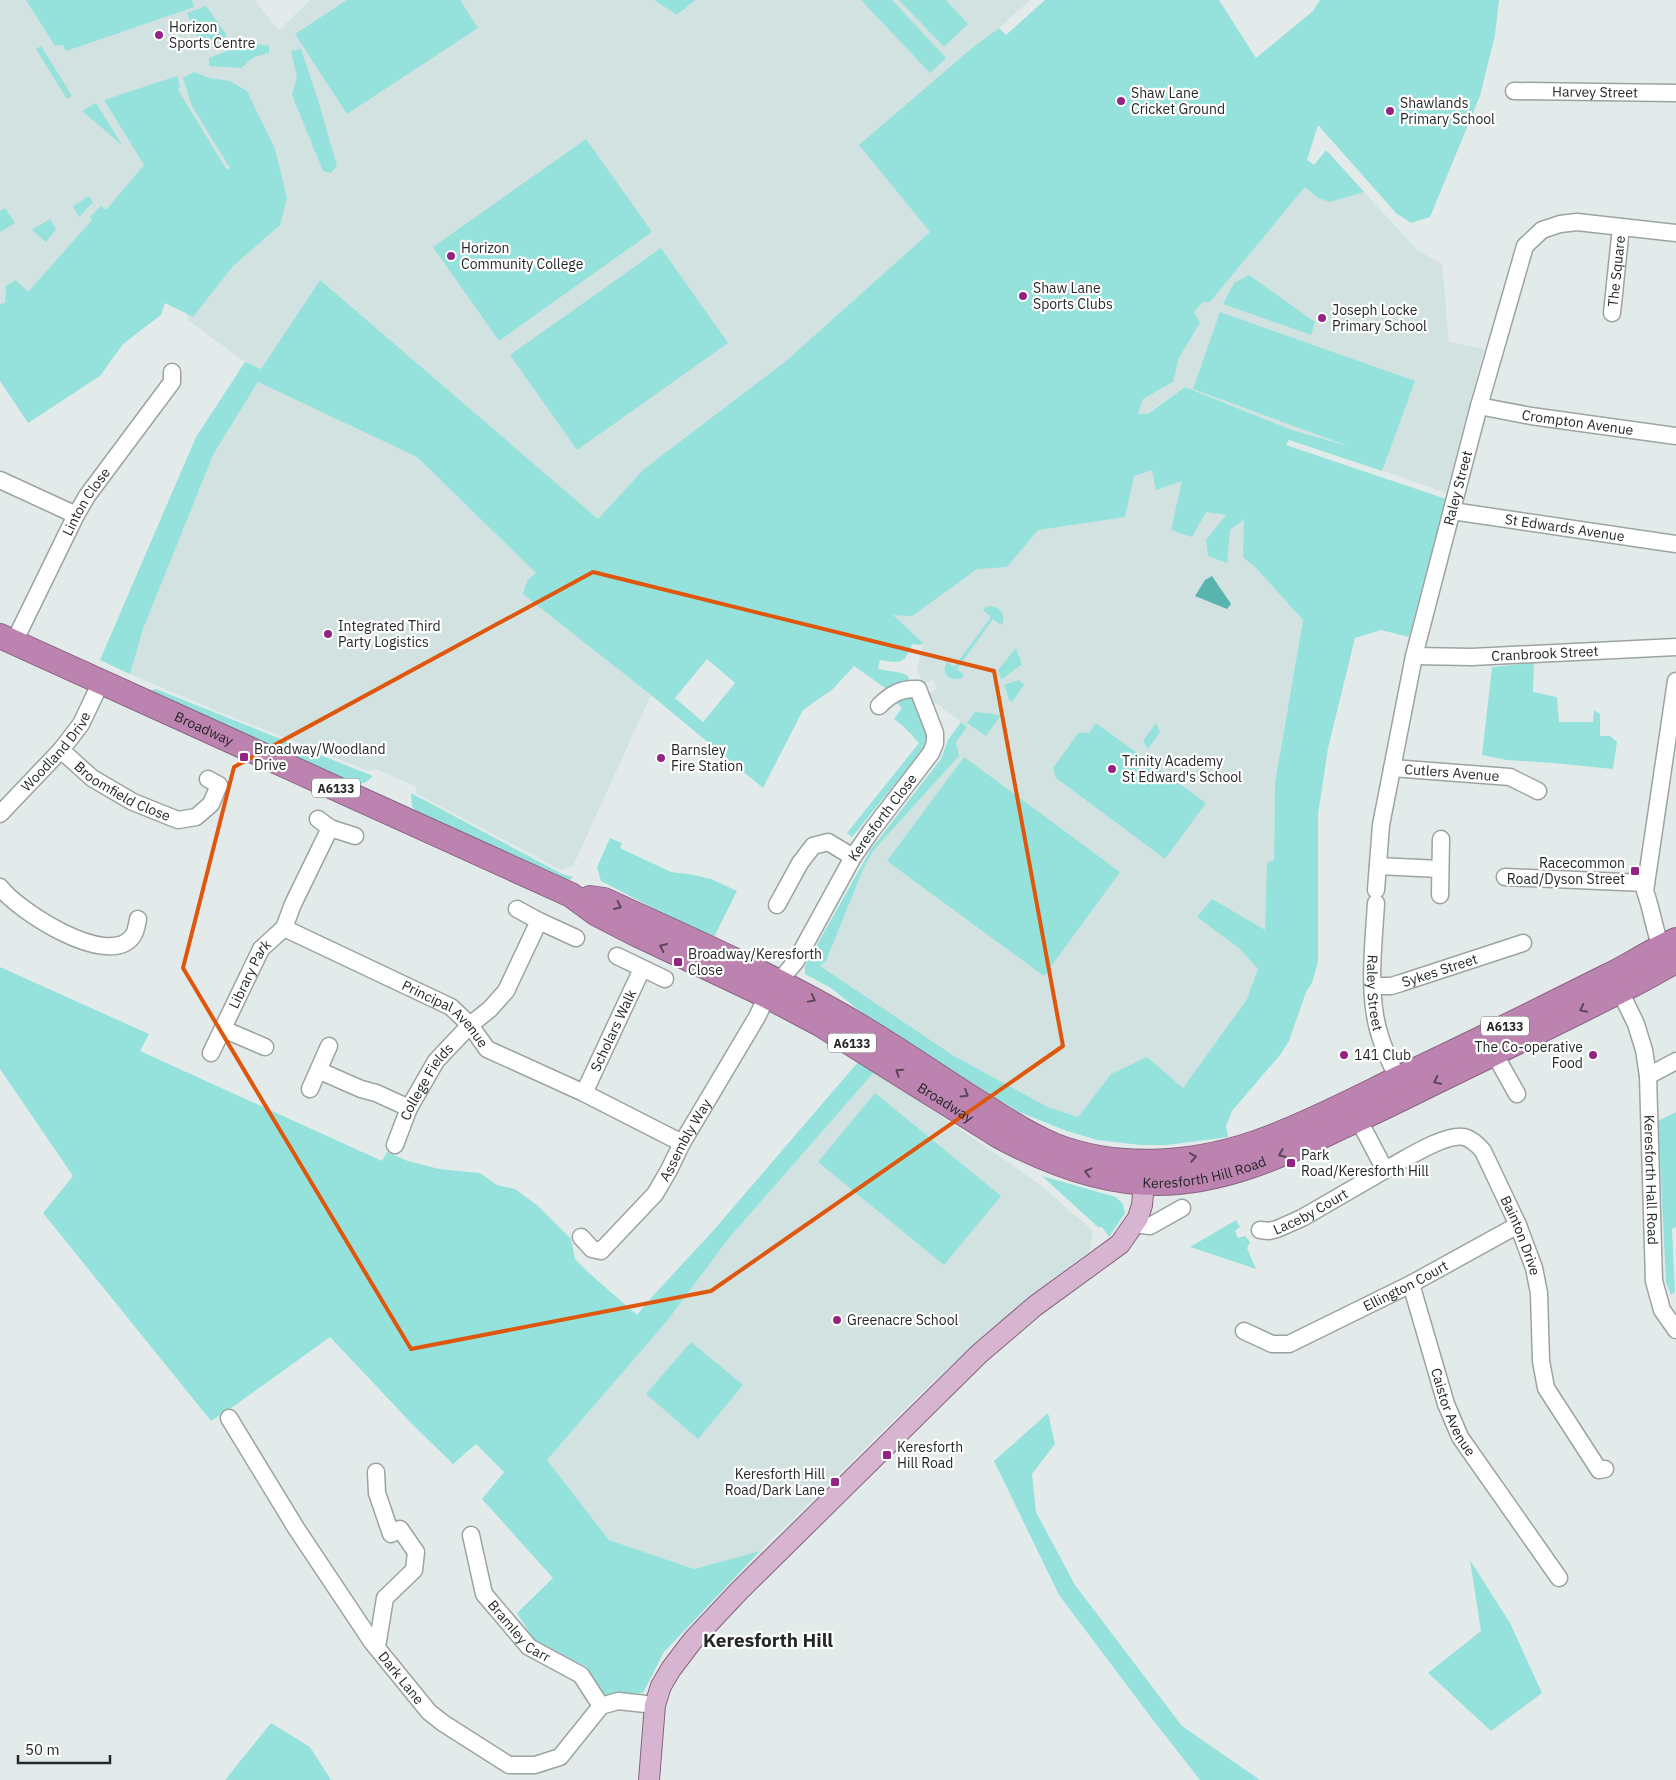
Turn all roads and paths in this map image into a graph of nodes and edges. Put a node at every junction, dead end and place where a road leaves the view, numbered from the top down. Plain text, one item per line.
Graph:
1 (1514, 91) dead end
2 (1676, 93) edge
3 (1620, 227) junction
4 (1676, 233) edge
5 (1612, 313) dead end
6 (172, 372) dead end
7 (1479, 406) junction
8 (1676, 436) edge
9 (0, 480) edge
10 (1452, 511) junction
11 (76, 515) junction
12 (1676, 544) edge
13 (7, 639) edge
14 (1676, 647) edge
15 (1414, 656) junction
16 (1676, 681) edge
17 (101, 682) junction
18 (880, 706) dead end
19 (60, 750) junction
20 (1392, 768) junction
21 (208, 779) dead end
22 (1538, 791) dead end
23 (0, 814) edge
24 (355, 836) dead end
25 (1442, 839) dead end
26 (853, 857) junction
27 (1378, 866) junction
28 (1440, 869) junction
29 (1504, 877) dead end
30 (1646, 883) junction
31 (0, 887) edge
32 (1440, 895) dead end
33 (777, 905) dead end
34 (517, 909) dead end
35 (138, 919) dead end
36 (539, 921) junction
37 (284, 928) junction
38 (576, 938) dead end
39 (1523, 943) dead end
40 (1671, 952) edge
41 (617, 956) dead end
42 (642, 969) junction
43 (666, 979) dead end
44 (1620, 981) junction
45 (1373, 986) junction
46 (773, 989) junction
47 (470, 1025) junction
48 (223, 1029) junction
49 (330, 1046) dead end
50 (265, 1047) dead end
51 (211, 1053) dead end
52 (1494, 1053) junction
53 (1676, 1061) edge
54 (320, 1071) junction
55 (1648, 1076) junction
56 (1402, 1087) junction
57 (310, 1089) dead end
58 (584, 1093) junction
59 (1517, 1094) dead end
60 (409, 1108) junction
61 (1354, 1111) junction
62 (682, 1143) junction
63 (395, 1145) dead end
64 (1386, 1170) junction
65 (1140, 1172) junction
66 (1182, 1208) dead end
67 (1134, 1224) junction
68 (1518, 1225) junction
69 (1260, 1230) dead end
70 (581, 1237) dead end
71 (1411, 1284) junction
72 (1242, 1330) dead end
73 (1676, 1330) edge
74 (229, 1418) dead end
75 (1605, 1469) dead end
76 (376, 1472) dead end
77 (471, 1535) dead end
78 (1559, 1578) dead end
79 (377, 1647) junction
80 (655, 1705) junction
81 (601, 1706) junction
82 (649, 1780) edge

1 - 2 street, Harvey Street
3 - 4 street, Raley Street
3 - 5 street, The Square
3 - 7 street, Raley Street
6 - 11 street, Linton Close
7 - 8 street, Crompton Avenue
7 - 10 street, Raley Street
9 - 11 street
10 - 12 street, St Edwards Avenue
10 - 15 street, Raley Street
11 - 13 street, Linton Close
13 - 17 highway, Broadway / A6133
14 - 15 street, Cranbrook Street
15 - 20 street, Raley Street
16 - 30 street
17 - 19 street, Woodland Drive
17 - 46 highway, Broadway / A6133
18 - 26 street, Keresforth Close
19 - 21 street, Broomfield Close
19 - 23 street, Woodland Drive
20 - 22 street, Cutlers Avenue
20 - 27 street, Raley Street
24 - 37 street
25 - 28 street
26 - 33 street
26 - 46 street, Keresforth Close
27 - 28 street
27 - 45 street, Raley Street
28 - 32 street
29 - 30 street
30 - 40 street
31 - 35 street
34 - 36 street
36 - 38 street
36 - 47 street, College Fields
37 - 47 street, Principal Avenue
37 - 48 street, Library Park
39 - 45 street, Sykes Street
40 - 44 highway, A6133
41 - 42 street
42 - 43 street
42 - 58 street, Scholars Walk
44 -> 52 highway, Keresforth Hill Road / A6133
44 - 55 street, Keresforth Hall Road
44 - 56 highway, Keresforth Hill Road / A6133
45 - 56 street, Raley Street
46 - 62 street, Assembly Way
46 - 65 highway, Broadway / A6133
47 - 58 street, Principal Avenue
47 - 60 street, College Fields
48 - 50 street
48 - 51 street, Library Park
49 - 54 street
52 -> 56 highway, Keresforth Hill Road / A6133
52 - 59 street
53 - 55 street
54 - 57 street
54 - 60 street
55 - 73 street, Keresforth Hall Road
56 - 61 highway, Keresforth Hill Road / A6133
58 - 62 street, Principal Avenue
60 - 63 street, College Fields
61 - 64 street
61 - 65 highway, Keresforth Hill Road / A6133
62 - 70 street, Assembly Way
64 - 68 street, Bainton Drive
64 - 69 street, Laceby Court
65 - 67 main road, Keresforth Hill Road
66 - 67 street, Keresforth Hill Road
67 - 80 main road, Keresforth Hill Road
68 - 71 street, Ellington Court
68 - 75 street, Bainton Drive
71 - 72 street, Ellington Court
71 - 78 street, Caistor Avenue
74 - 79 street, Dark Lane
76 - 79 street
77 - 81 street, Bramley Carr
79 - 81 street, Dark Lane
80 - 81 street
80 - 82 main road, Keresforth Hill Road

